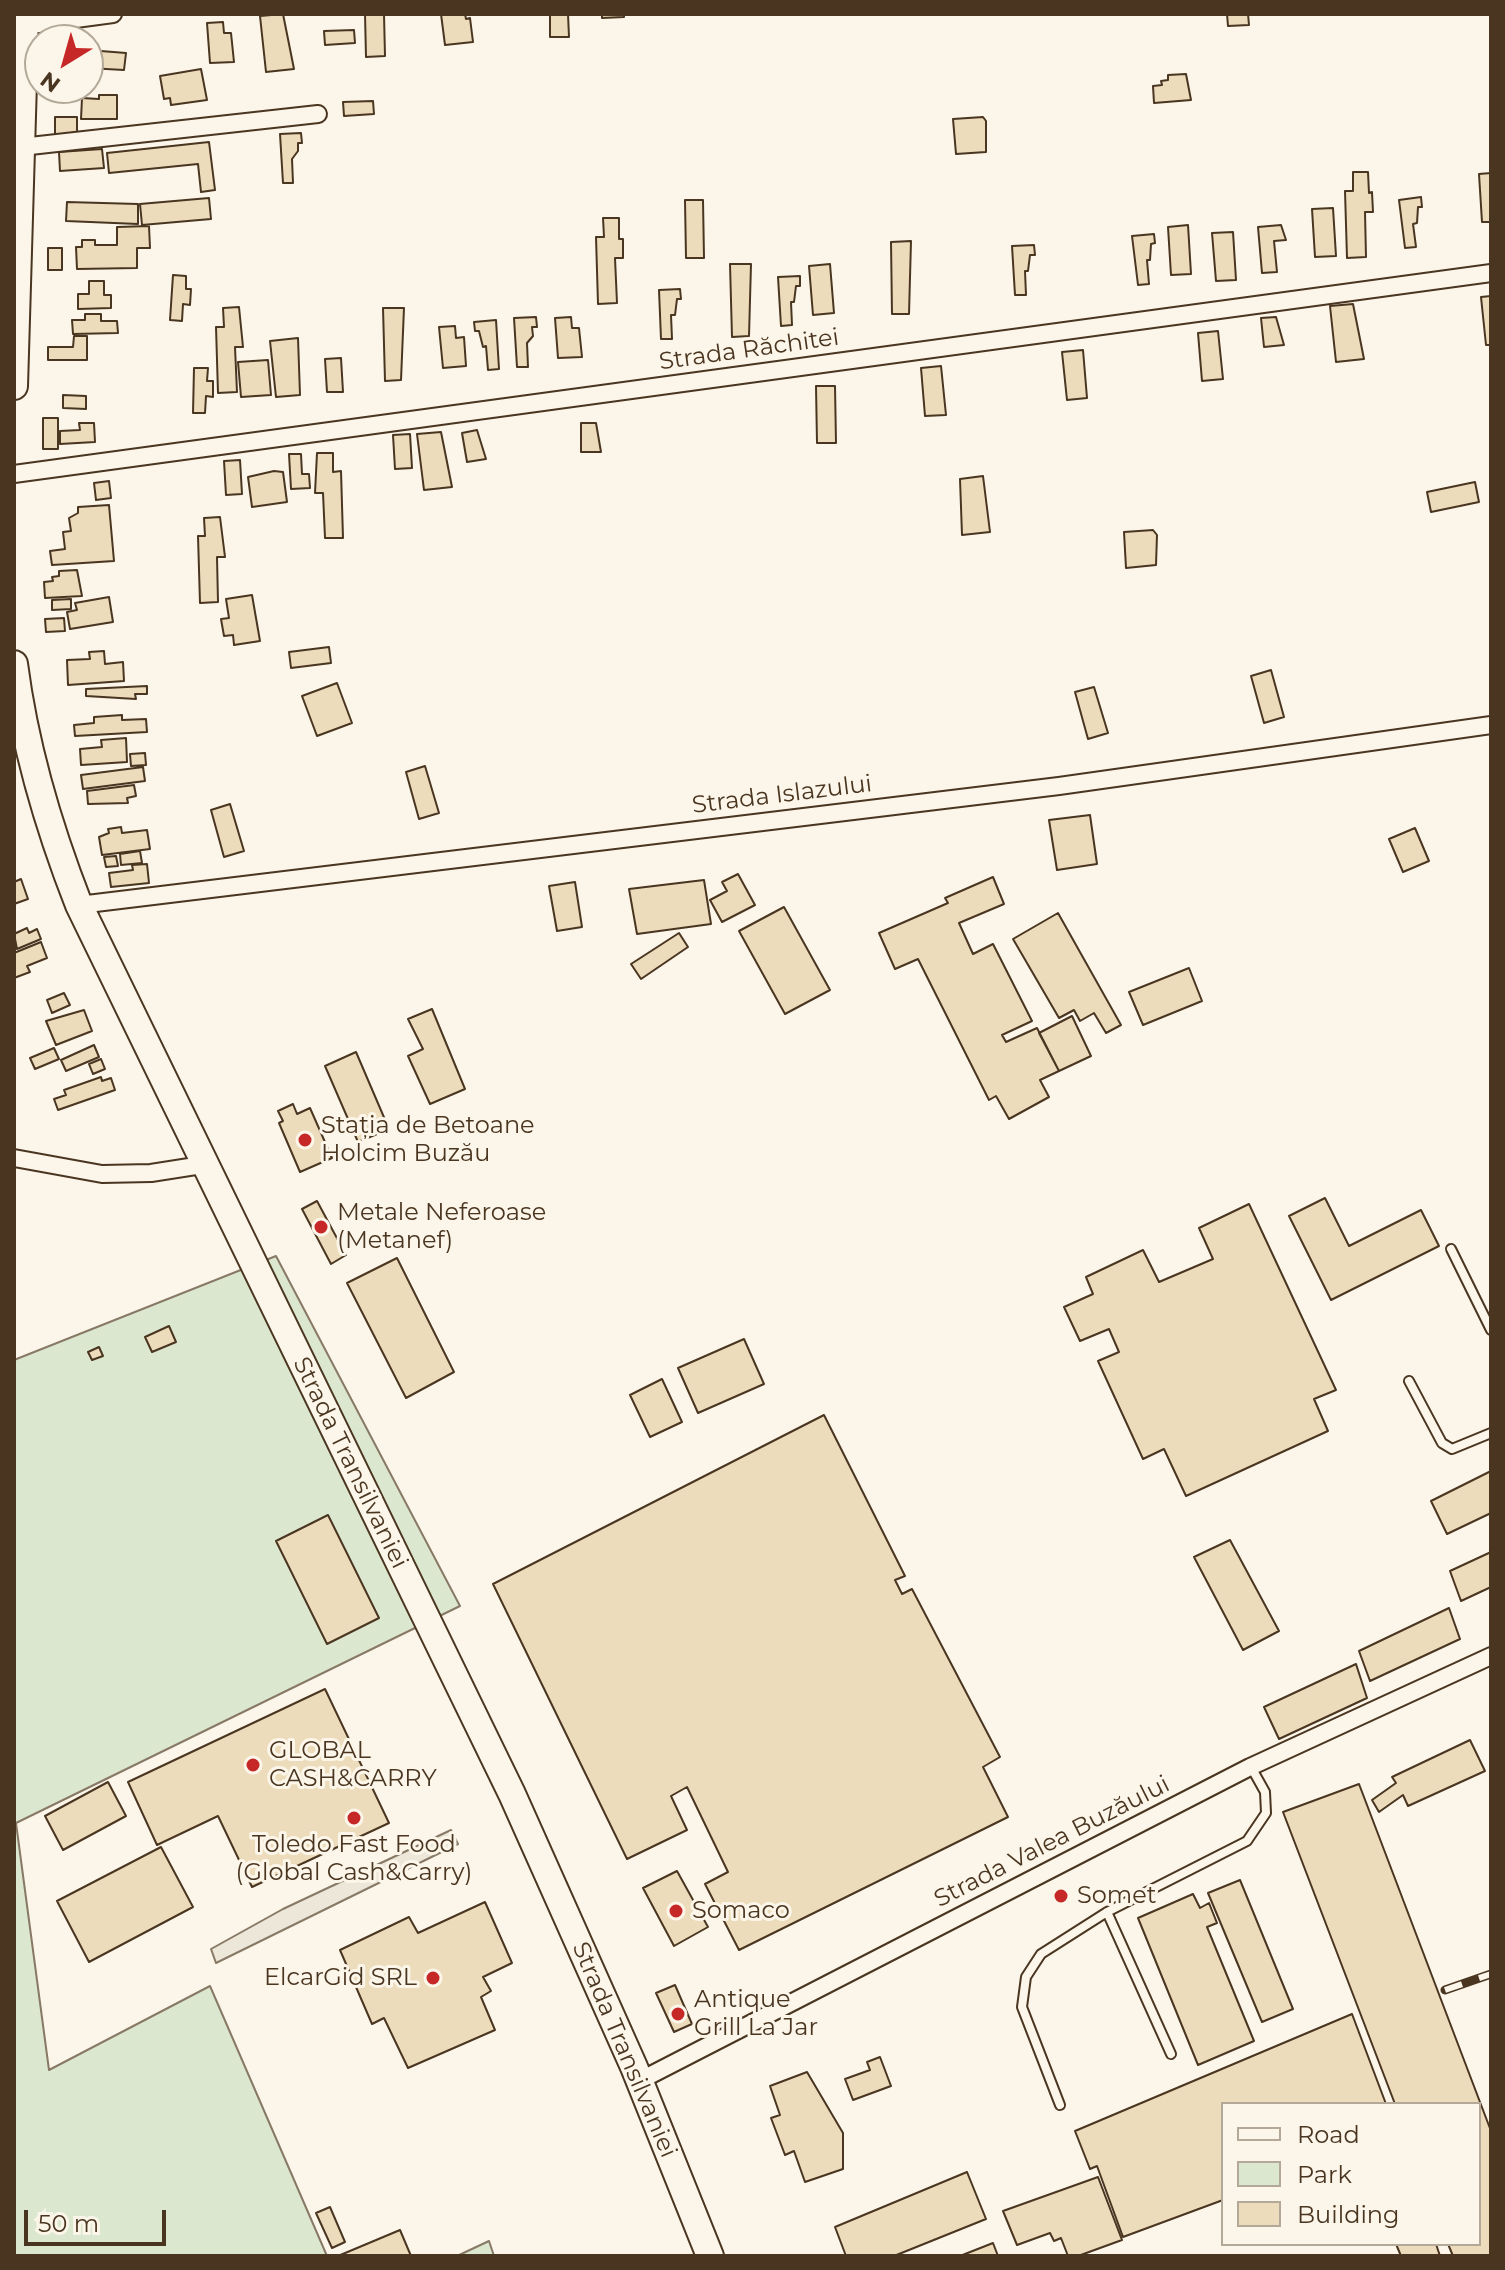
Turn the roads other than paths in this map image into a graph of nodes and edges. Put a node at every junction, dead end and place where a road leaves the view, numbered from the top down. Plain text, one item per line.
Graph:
1 (113, 14) edge
2 (22, 22) edge
3 (318, 114) dead end
4 (21, 147) junction
5 (1491, 273) edge
6 (14, 386) edge
7 (14, 474) edge
8 (14, 664) edge
9 (1491, 725) edge
10 (79, 905) junction
11 (14, 1158) edge
12 (202, 1165) junction
13 (1451, 1249) dead end
14 (1491, 1330) edge
15 (1409, 1381) dead end
16 (1491, 1433) edge
17 (1491, 1656) edge
18 (1250, 1767) junction
19 (1107, 1912) junction
20 (1171, 2054) dead end
21 (639, 2081) junction
22 (1060, 2105) dead end
23 (710, 2256) edge

1 - 2 street
2 - 4 main road
3 - 4 street
4 - 6 main road
5 - 7 street, Strada Răchitei
8 - 10 main road, Strada Transilvaniei
9 - 10 street, Strada Islazului
10 - 12 main road, Strada Transilvaniei
11 - 12 street
12 - 21 main road, Strada Transilvaniei
13 - 14 lane
15 - 16 lane
17 - 18 street, Strada Valea Buzăului
18 - 19 lane
18 - 21 street, Strada Valea Buzăului
19 - 20 lane
19 - 22 lane
21 - 23 main road, Strada Transilvaniei

